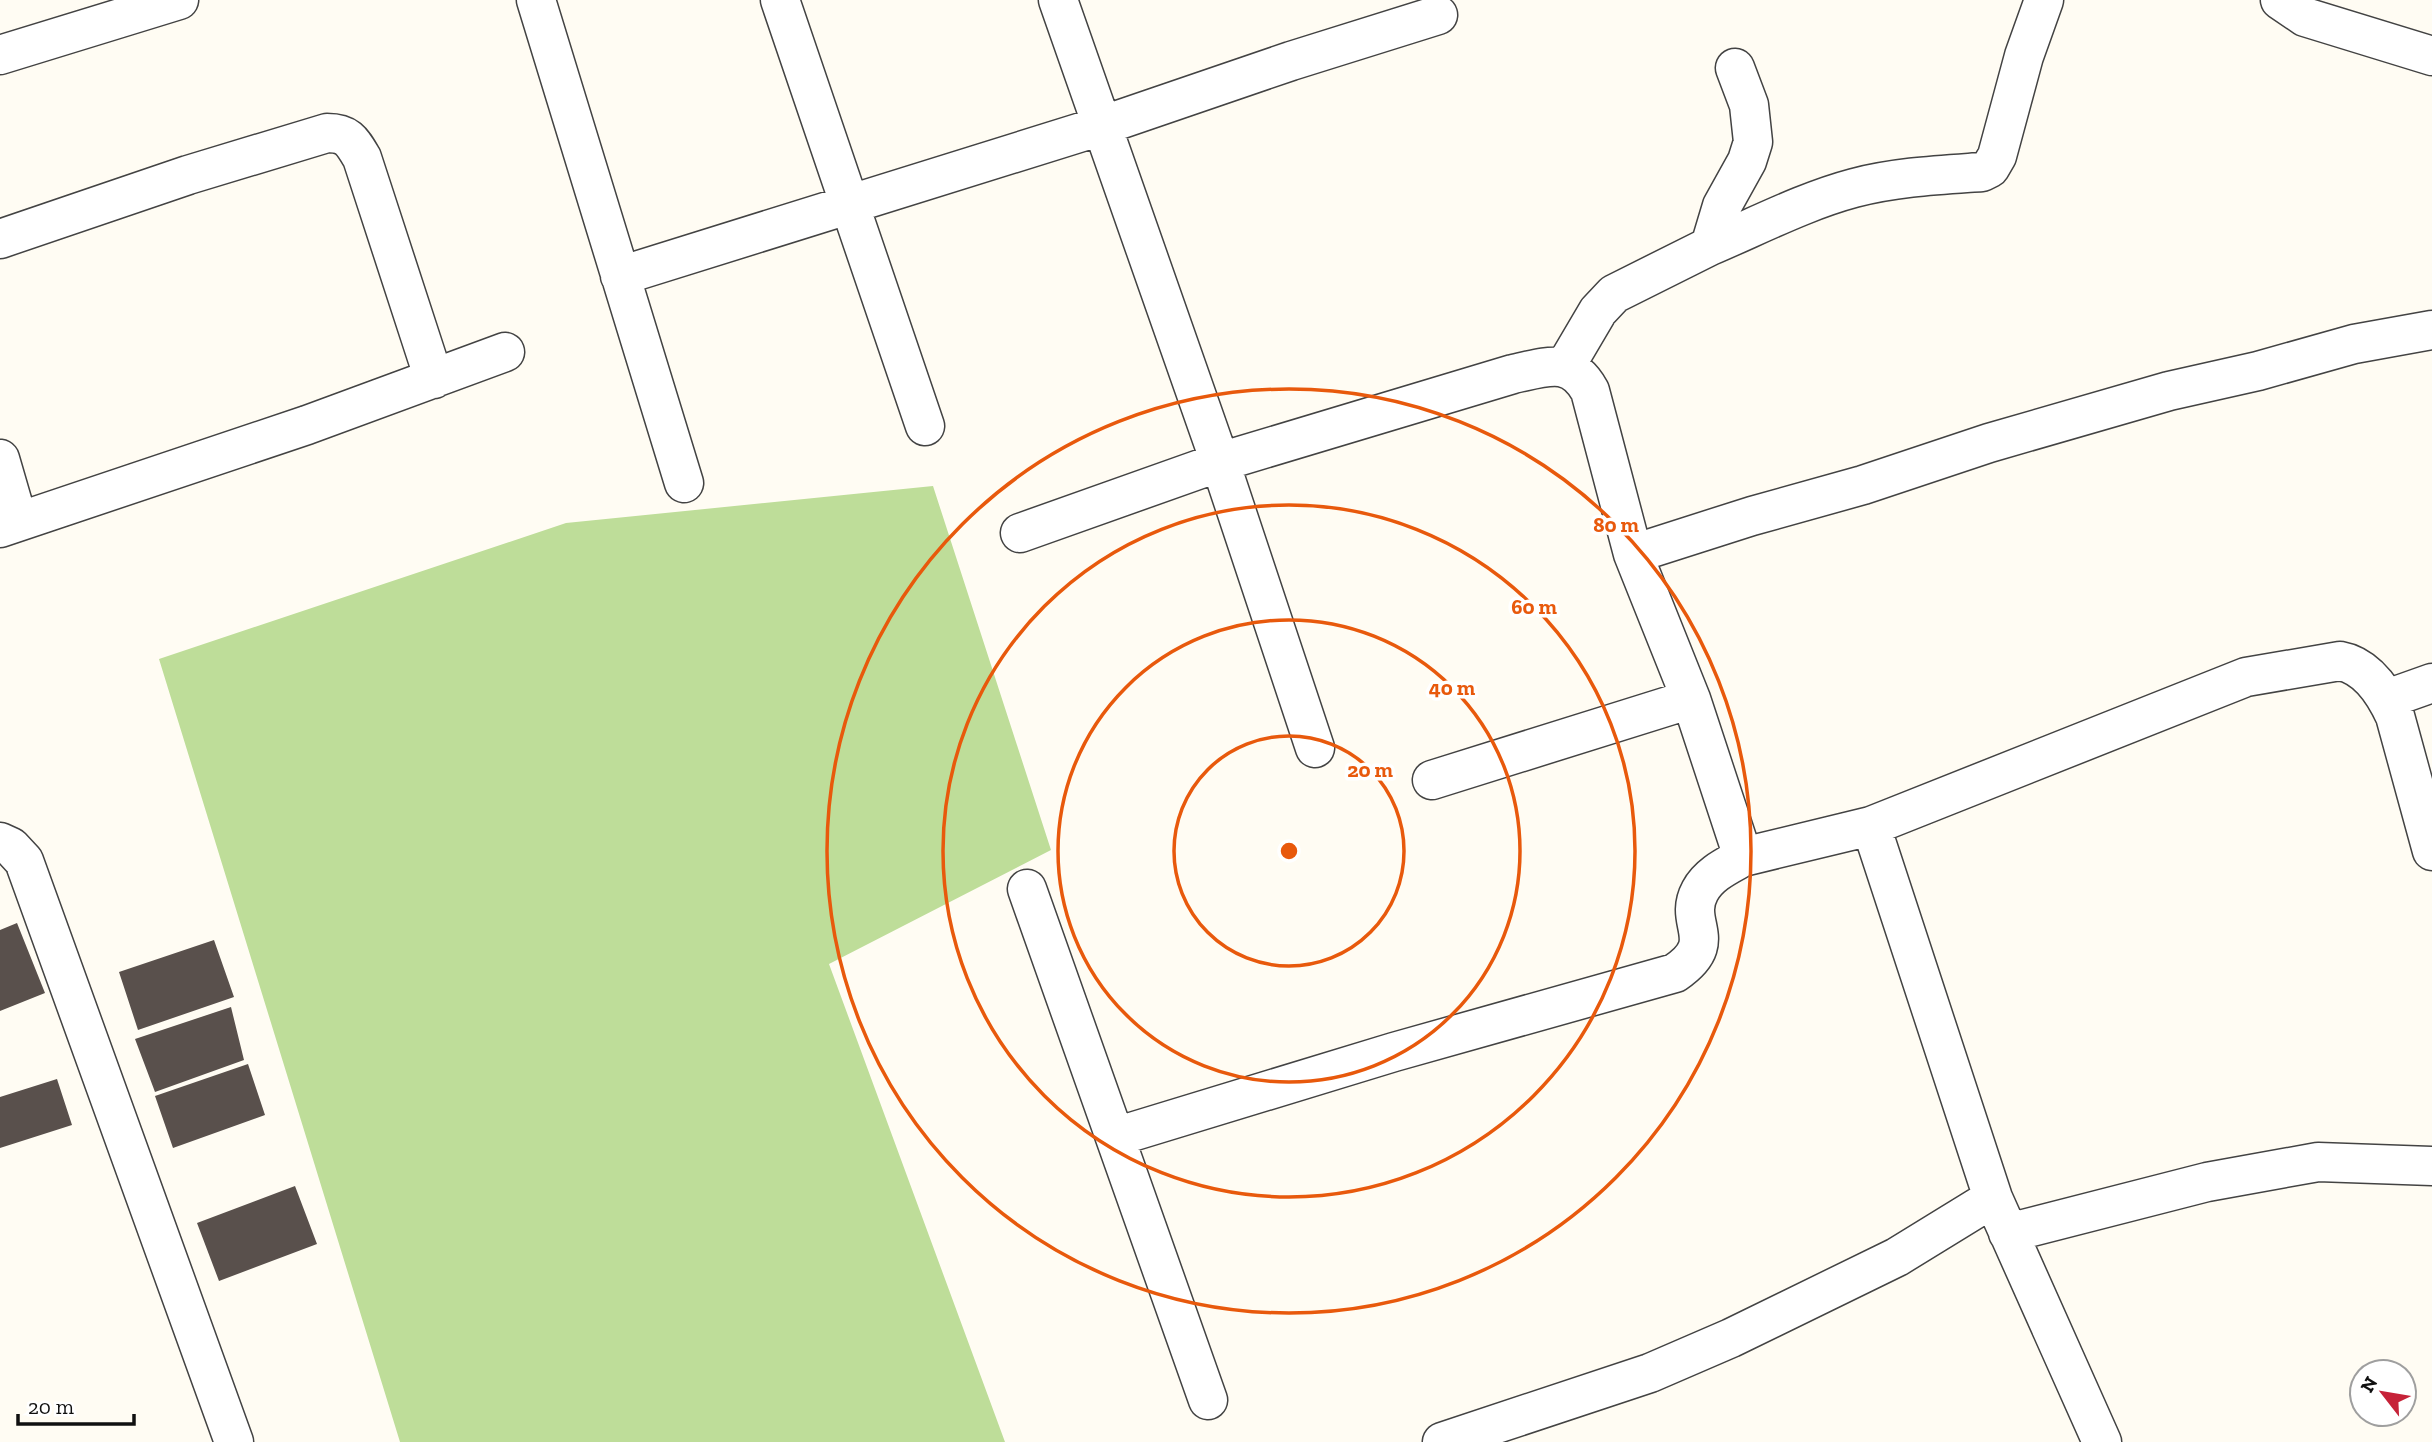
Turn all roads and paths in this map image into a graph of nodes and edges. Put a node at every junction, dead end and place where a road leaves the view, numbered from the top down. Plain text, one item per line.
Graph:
1 (179, 0) edge
2 (536, 0) edge
3 (780, 0) edge
4 (1058, 0) edge
5 (2044, 0) edge
6 (2280, 0) edge
7 (1438, 15) dead end
8 (0, 55) edge
9 (2432, 56) edge
10 (1735, 68) dead end
11 (1101, 126) junction
12 (849, 205) junction
13 (0, 239) edge
14 (1710, 246) junction
15 (621, 276) junction
16 (2432, 330) edge
17 (505, 352) dead end
18 (1565, 367) junction
19 (434, 379) junction
20 (925, 426) dead end
21 (0, 460) edge
22 (1220, 463) junction
23 (684, 483) dead end
24 (9, 525) edge
25 (1020, 533) dead end
26 (1633, 554) junction
27 (2432, 683) edge
28 (1691, 699) junction
29 (2387, 699) junction
30 (1315, 748) dead end
31 (1432, 780) dead end
32 (1871, 826) junction
33 (0, 842) edge
34 (2432, 851) edge
35 (1743, 857) junction
36 (1027, 889) dead end
37 (1115, 1138) junction
38 (2432, 1166) edge
39 (1993, 1198) junction
40 (2008, 1233) junction
41 (1208, 1400) dead end
42 (234, 1442) edge
43 (1442, 1442) edge
44 (2102, 1442) edge

1 - 8 street
2 - 15 street
3 - 12 street
4 - 11 street
5 - 14 street
6 - 9 street
7 - 11 street
10 - 14 street
11 - 12 street
11 - 22 street
12 - 15 street
12 - 20 street
13 - 19 street
14 - 18 street
15 - 23 street
16 - 26 street
17 - 19 street
18 - 22 street
18 - 26 street
19 - 24 street
21 - 24 street
22 - 25 street
22 - 30 street
26 - 28 street
27 - 29 street
28 - 31 street
28 - 35 street
29 - 32 street
29 - 34 street
32 - 35 street
32 - 39 street
33 - 42 street
35 - 37 street
36 - 37 street
37 - 41 street
38 - 40 street
39 - 40 street
39 - 43 street
40 - 44 street

